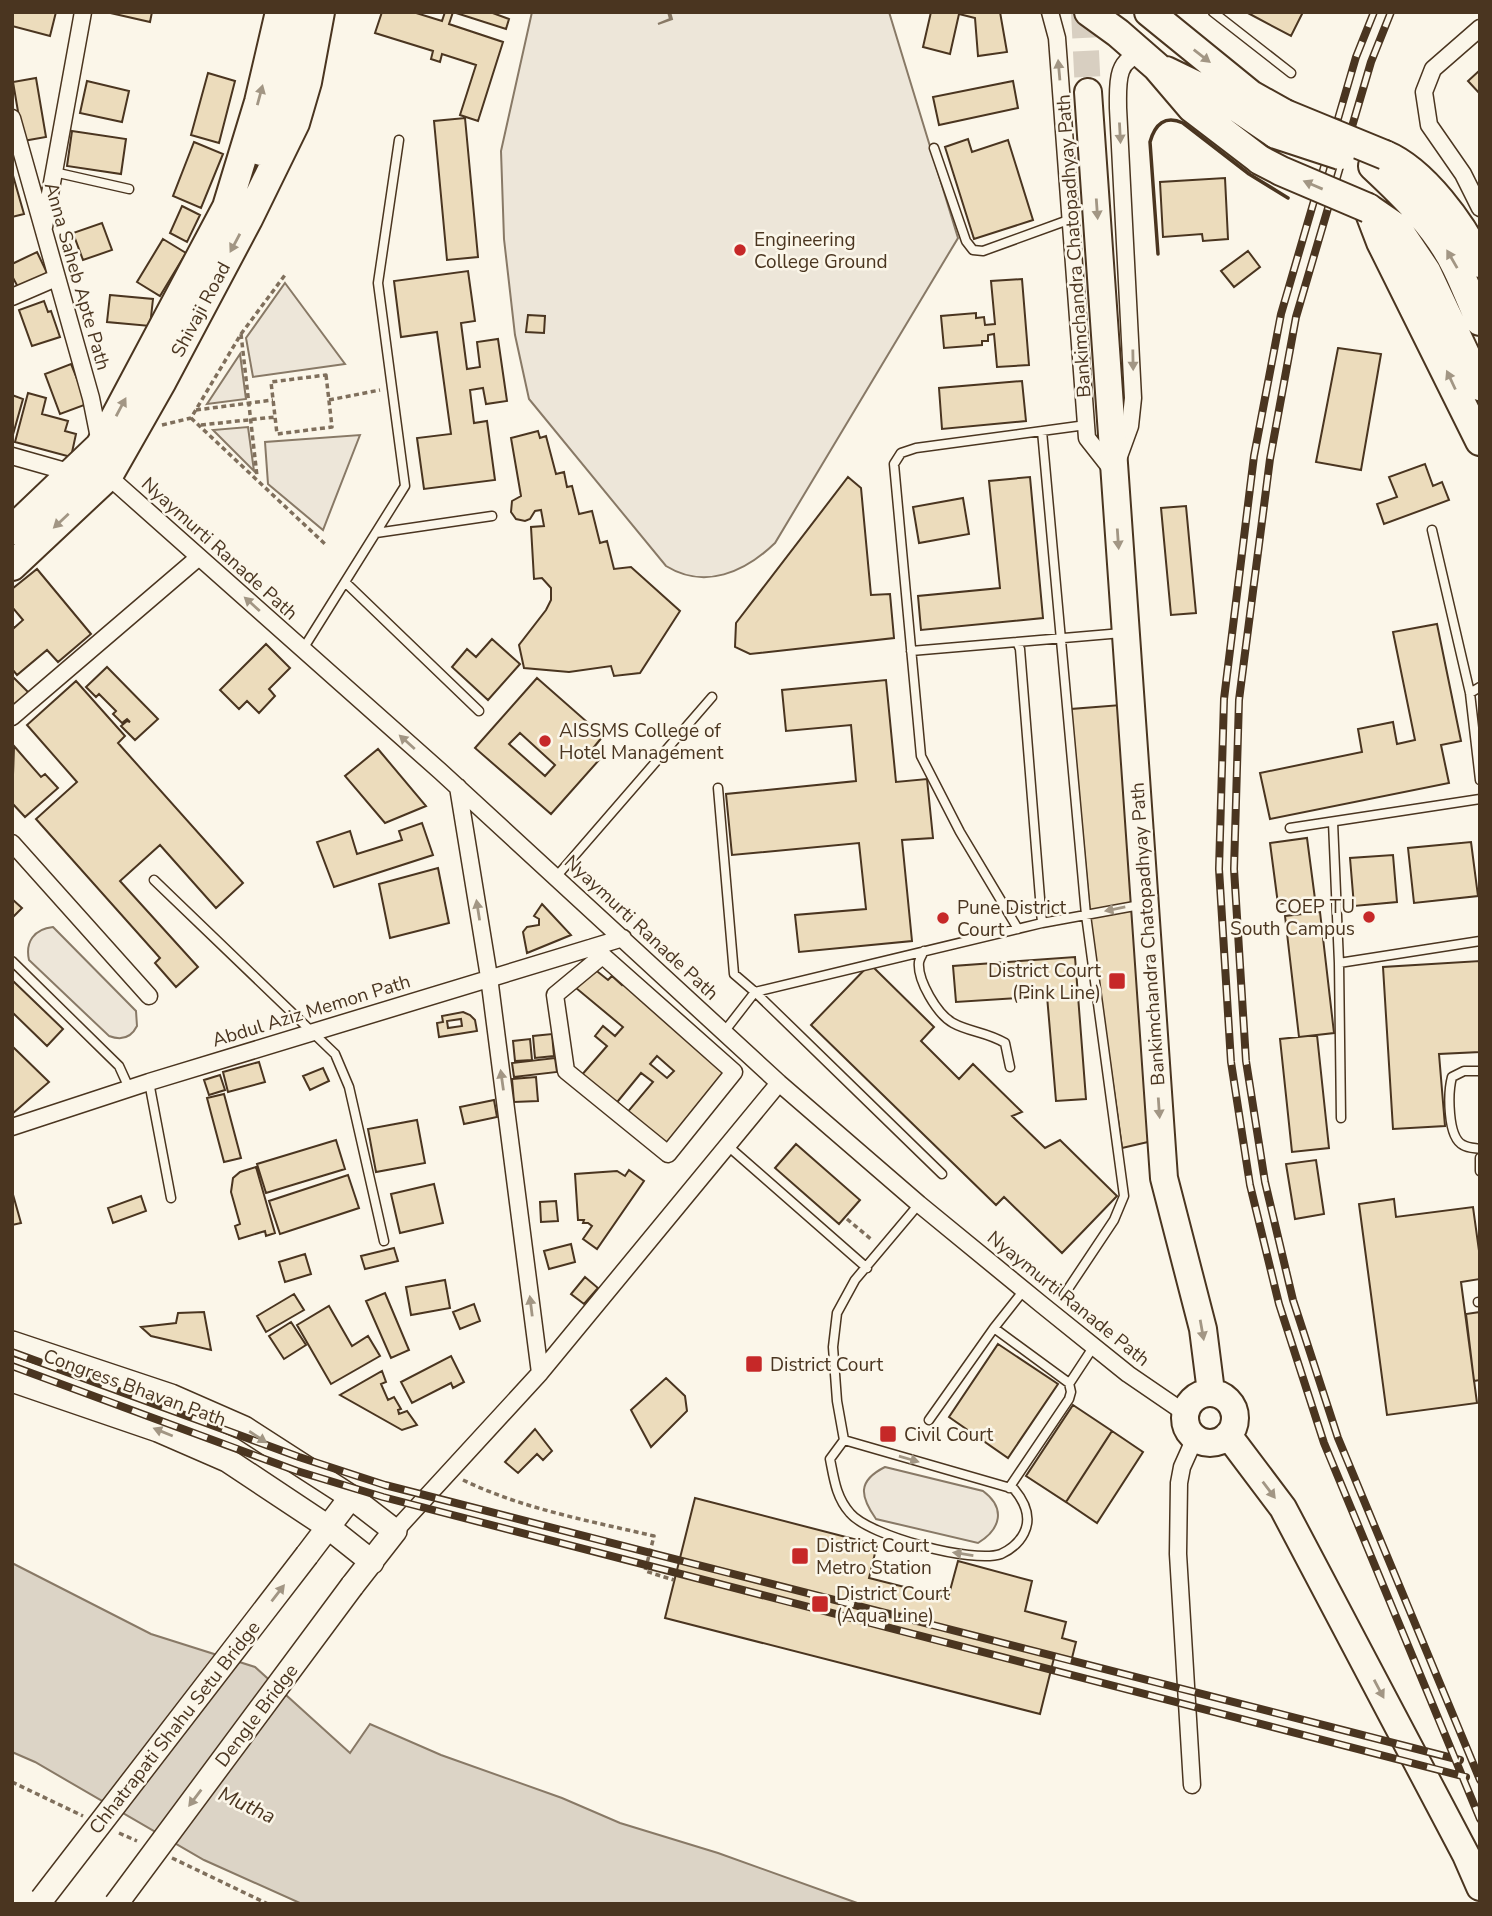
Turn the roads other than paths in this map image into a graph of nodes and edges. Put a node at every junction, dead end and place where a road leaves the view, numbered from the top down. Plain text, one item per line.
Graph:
1 (83, 12) edge
2 (280, 12) edge
3 (300, 12) edge
4 (320, 12) edge
5 (1050, 12) edge
6 (1089, 12) edge
7 (1149, 12) edge
8 (1213, 12) edge
9 (1480, 28) edge
10 (1150, 61) junction
11 (1291, 73) dead end
12 (1088, 92) tunnel mouth
13 (12, 118) edge
14 (1280, 124) junction
15 (399, 140) dead end
16 (934, 148) dead end
17 (1379, 161) junction
18 (54, 172) junction
19 (129, 189) dead end
20 (228, 208) junction
21 (1368, 208) junction
22 (1480, 208) edge
23 (1071, 219) junction
24 (43, 231) junction
25 (1480, 263) edge
26 (56, 278) junction
27 (12, 297) edge
28 (1480, 321) edge
29 (1480, 386) edge
30 (1086, 425) junction
31 (1042, 431) junction
32 (1480, 441) edge
33 (100, 446) junction
34 (12, 456) edge
35 (1114, 471) junction
36 (72, 473) junction
37 (108, 476) junction
38 (492, 516) dead end
39 (12, 530) edge
40 (1432, 530) dead end
41 (376, 533) junction
42 (200, 557) junction
43 (12, 566) edge
44 (345, 583) junction
45 (1125, 633) junction
46 (1061, 638) junction
47 (1017, 642) junction
48 (303, 649) junction
49 (911, 651) junction
50 (1480, 687) edge
51 (1470, 693) junction
52 (712, 697) dead end
53 (479, 711) dead end
54 (12, 717) edge
55 (1480, 780) edge
56 (458, 787) junction
57 (718, 788) dead end
58 (1480, 799) edge
59 (1333, 822) junction
60 (1290, 828) dead end
61 (12, 843) edge
62 (556, 877) junction
63 (154, 880) dead end
64 (1144, 904) junction
65 (1086, 915) junction
66 (1042, 923) junction
67 (1018, 929) junction
68 (622, 938) junction
69 (1480, 941) edge
70 (597, 951) junction
71 (924, 951) junction
72 (12, 961) edge
73 (1339, 963) junction
74 (489, 977) junction
75 (755, 992) junction
76 (149, 996) dead end
77 (313, 1031) junction
78 (724, 1032) junction
79 (1010, 1067) dead end
80 (1480, 1071) edge
81 (149, 1082) junction
82 (779, 1083) junction
83 (129, 1088) junction
84 (1340, 1118) dead end
85 (12, 1127) edge
86 (729, 1147) junction
87 (1480, 1149) edge
88 (1480, 1158) edge
89 (1480, 1171) edge
90 (942, 1174) dead end
91 (171, 1198) dead end
92 (919, 1204) junction
93 (384, 1241) dead end
94 (867, 1268) junction
95 (1024, 1290) junction
96 (1064, 1295) dead end
97 (994, 1328) junction
98 (12, 1343) edge
99 (1094, 1346) junction
100 (540, 1373) junction
101 (12, 1380) edge
102 (1069, 1384) junction
103 (1211, 1392) junction
104 (1185, 1413) junction
105 (929, 1420) dead end
106 (1228, 1435) junction
107 (1195, 1438) junction
108 (844, 1440) junction
109 (1009, 1488) junction
110 (351, 1497) junction
111 (328, 1527) junction
112 (395, 1531) junction
113 (372, 1562) junction
114 (1192, 1785) dead end
115 (1480, 1887) edge
116 (41, 1902) edge
117 (116, 1904) edge

1 - 18 street
20 -> 2 highway, Shivaji Road
3 - 20 highway
4 -> 37 highway, Shivaji Road
23 -> 5 street, Bankimchandra Chatopadhyay Path
6 - 10 highway
7 -> 14 highway
8 - 11 lane
9 - 22 street
10 - 14 highway
21 -> 10 highway, bridge
10 -> 35 street, Bankimchandra Chatopadhyay Path
12 -> 35 main road
13 - 24 street, Anna Saheb Apte Path
14 - 17 highway, bridge
15 - 41 lane
16 - 23 lane
17 - 25 highway
28 -> 17 highway
18 - 19 lane
18 - 24 street
33 -> 20 highway, Shivaji Road
21 - 29 highway
32 -> 21 highway
23 - 30 street, Bankimchandra Chatopadhyay Path
24 - 26 street, Anna Saheb Apte Path
26 - 27 street
26 - 33 street, Anna Saheb Apte Path
30 - 31 lane
30 - 35 street, Bankimchandra Chatopadhyay Path
31 - 46 lane
31 - 49 lane
33 - 36 highway, Shivaji Road
33 - 37 street
34 - 36 street
35 -> 45 main road, Bankimchandra Chatopadhyay Path
36 - 39 highway, Shivaji Road
37 - 42 street, Nyaymurti Ranade Path
37 -> 43 highway, Shivaji Road
38 - 41 lane
40 - 51 lane
41 - 44 lane
48 -> 42 street, Nyaymurti Ranade Path
42 - 54 street
44 - 48 lane
44 - 53 lane
45 - 46 lane
45 - 64 main road, Bankimchandra Chatopadhyay Path
46 - 47 lane
46 - 65 lane
47 - 49 lane
47 - 66 lane
56 -> 48 street, Nyaymurti Ranade Path
49 - 67 lane
50 - 51 lane
51 - 55 lane
52 - 62 lane
56 - 62 street, Nyaymurti Ranade Path
74 -> 56 street
57 - 75 lane
58 - 59 lane
59 - 60 lane
59 - 73 lane
61 - 76 street
62 - 68 street, Nyaymurti Ranade Path
63 - 77 lane
64 -> 65 lane
64 -> 103 main road, Bankimchandra Chatopadhyay Path
65 - 66 lane
65 - 96 lane
66 - 67 lane
67 - 71 lane
68 - 70 street, Abdul Aziz Memon Path
68 - 78 street, Nyaymurti Ranade Path
69 - 73 lane
70 - 70 street
70 - 74 street, Abdul Aziz Memon Path
71 - 75 lane
71 - 79 lane
72 - 83 lane
73 - 84 lane
74 - 77 street, Abdul Aziz Memon Path
100 -> 74 street
75 - 78 lane
75 - 90 lane
77 - 81 street, Abdul Aziz Memon Path
77 - 93 lane
78 - 82 street, Nyaymurti Ranade Path
80 - 87 lane
81 - 83 street, Abdul Aziz Memon Path
81 - 91 lane
82 - 86 street
82 - 92 street, Nyaymurti Ranade Path
83 - 85 street, Abdul Aziz Memon Path
86 - 94 lane
86 - 100 street
88 - 89 lane
92 - 94 lane
92 - 95 street, Nyaymurti Ranade Path
94 - 108 lane
95 - 97 lane
95 - 99 street, Nyaymurti Ranade Path
97 - 102 lane
97 - 105 lane
98 -> 110 main road, Congress Bhavan Path
99 - 102 lane
99 - 104 street, Nyaymurti Ranade Path
100 - 112 street
111 -> 101 main road, Congress Bhavan Path
102 - 109 lane
103 - 104 main road
103 - 106 main road
104 - 107 main road
106 - 107 main road
106 -> 115 main road
107 - 114 street
108 -> 109 lane
109 -> 108 lane
110 - 111 main road, Chhatrapati Shahu Setu Bridge
110 - 112 main road, Congress Bhavan Path
111 - 113 main road, Congress Bhavan Path
116 -> 111 main road, Chhatrapati Shahu Setu Bridge, bridge
112 - 113 main road, Dengle Bridge
113 -> 117 main road, Dengle Bridge, bridge

